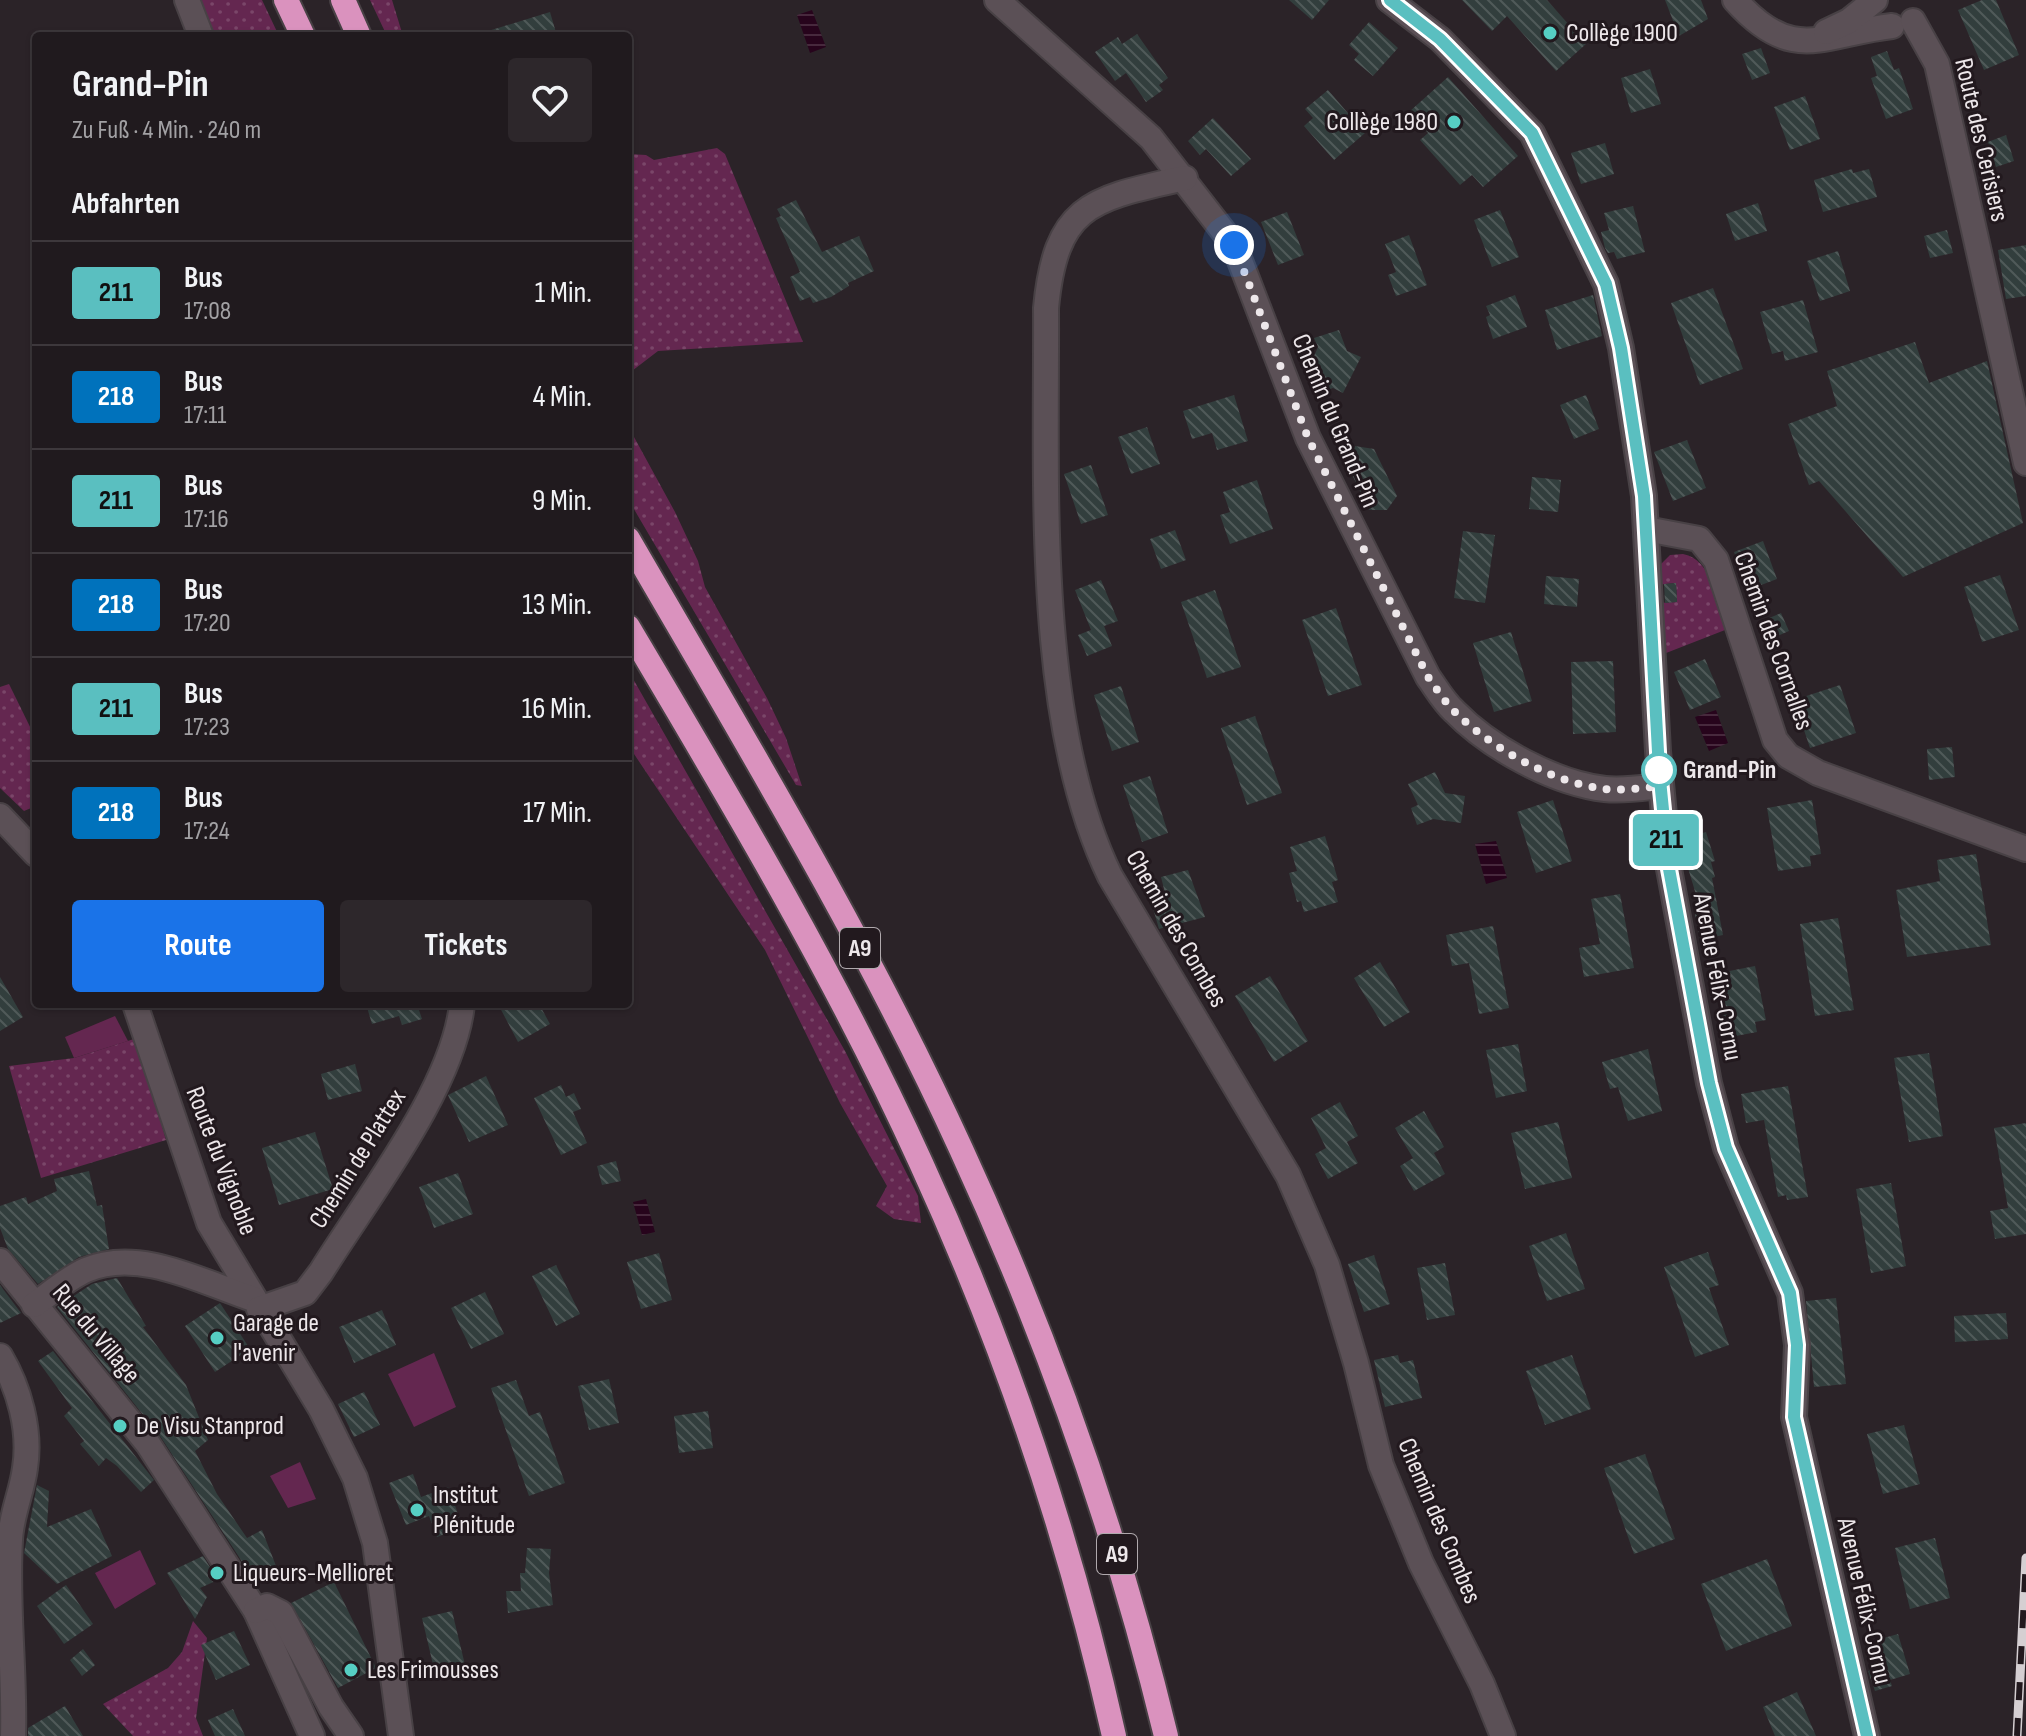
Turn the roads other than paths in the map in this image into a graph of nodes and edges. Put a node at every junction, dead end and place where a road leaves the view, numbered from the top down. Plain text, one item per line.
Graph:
1 (187, 0) edge
2 (286, 0) edge
3 (343, 0) edge
4 (997, 0) edge
5 (1389, 0) edge
6 (1735, 0) edge
7 (1875, 0) edge
8 (1909, 16) edge
9 (199, 32) edge
10 (301, 32) edge
11 (357, 32) edge
12 (1789, 39) junction
13 (1185, 178) junction
14 (2026, 463) edge
15 (1646, 529) junction
16 (632, 546) edge
17 (632, 634) edge
18 (1660, 786) junction
19 (0, 816) edge
20 (2026, 849) edge
21 (32, 850) edge
22 (136, 1008) edge
23 (462, 1008) edge
24 (0, 1261) edge
25 (256, 1304) junction
26 (34, 1305) junction
27 (0, 1356) edge
28 (256, 1611) junction
29 (13, 1736) edge
30 (312, 1736) edge
31 (351, 1736) edge
32 (401, 1736) edge
33 (1114, 1736) edge
34 (1166, 1736) edge
35 (1503, 1736) edge
36 (1867, 1736) edge

1 - 9 street
2 - 10 highway
3 - 11 highway
4 - 13 street, Chemin du Grand-Pin
5 - 15 street, Avenue Félix-Cornu
6 - 12 street
7 - 8 street, Route des Cerisiers
7 - 12 street
8 - 12 street
8 - 14 street, Route des Cerisiers
13 - 18 street, Chemin du Grand-Pin
13 - 35 street, Chemin des Combes
15 - 18 street, Avenue Félix-Cornu
15 - 20 street, Chemin des Cornalles
16 - 34 highway, A9
17 - 33 highway, A9
18 - 36 street, Avenue Félix-Cornu
19 - 21 street
22 - 25 street, Route du Vignoble
23 - 25 street, Chemin de Plattex
24 - 26 street, Rue du Village
25 - 26 street
25 - 32 street, Route du Vignoble
26 - 28 street, Rue du Village
27 - 29 street
28 - 30 street, Rue du Village
28 - 31 street

